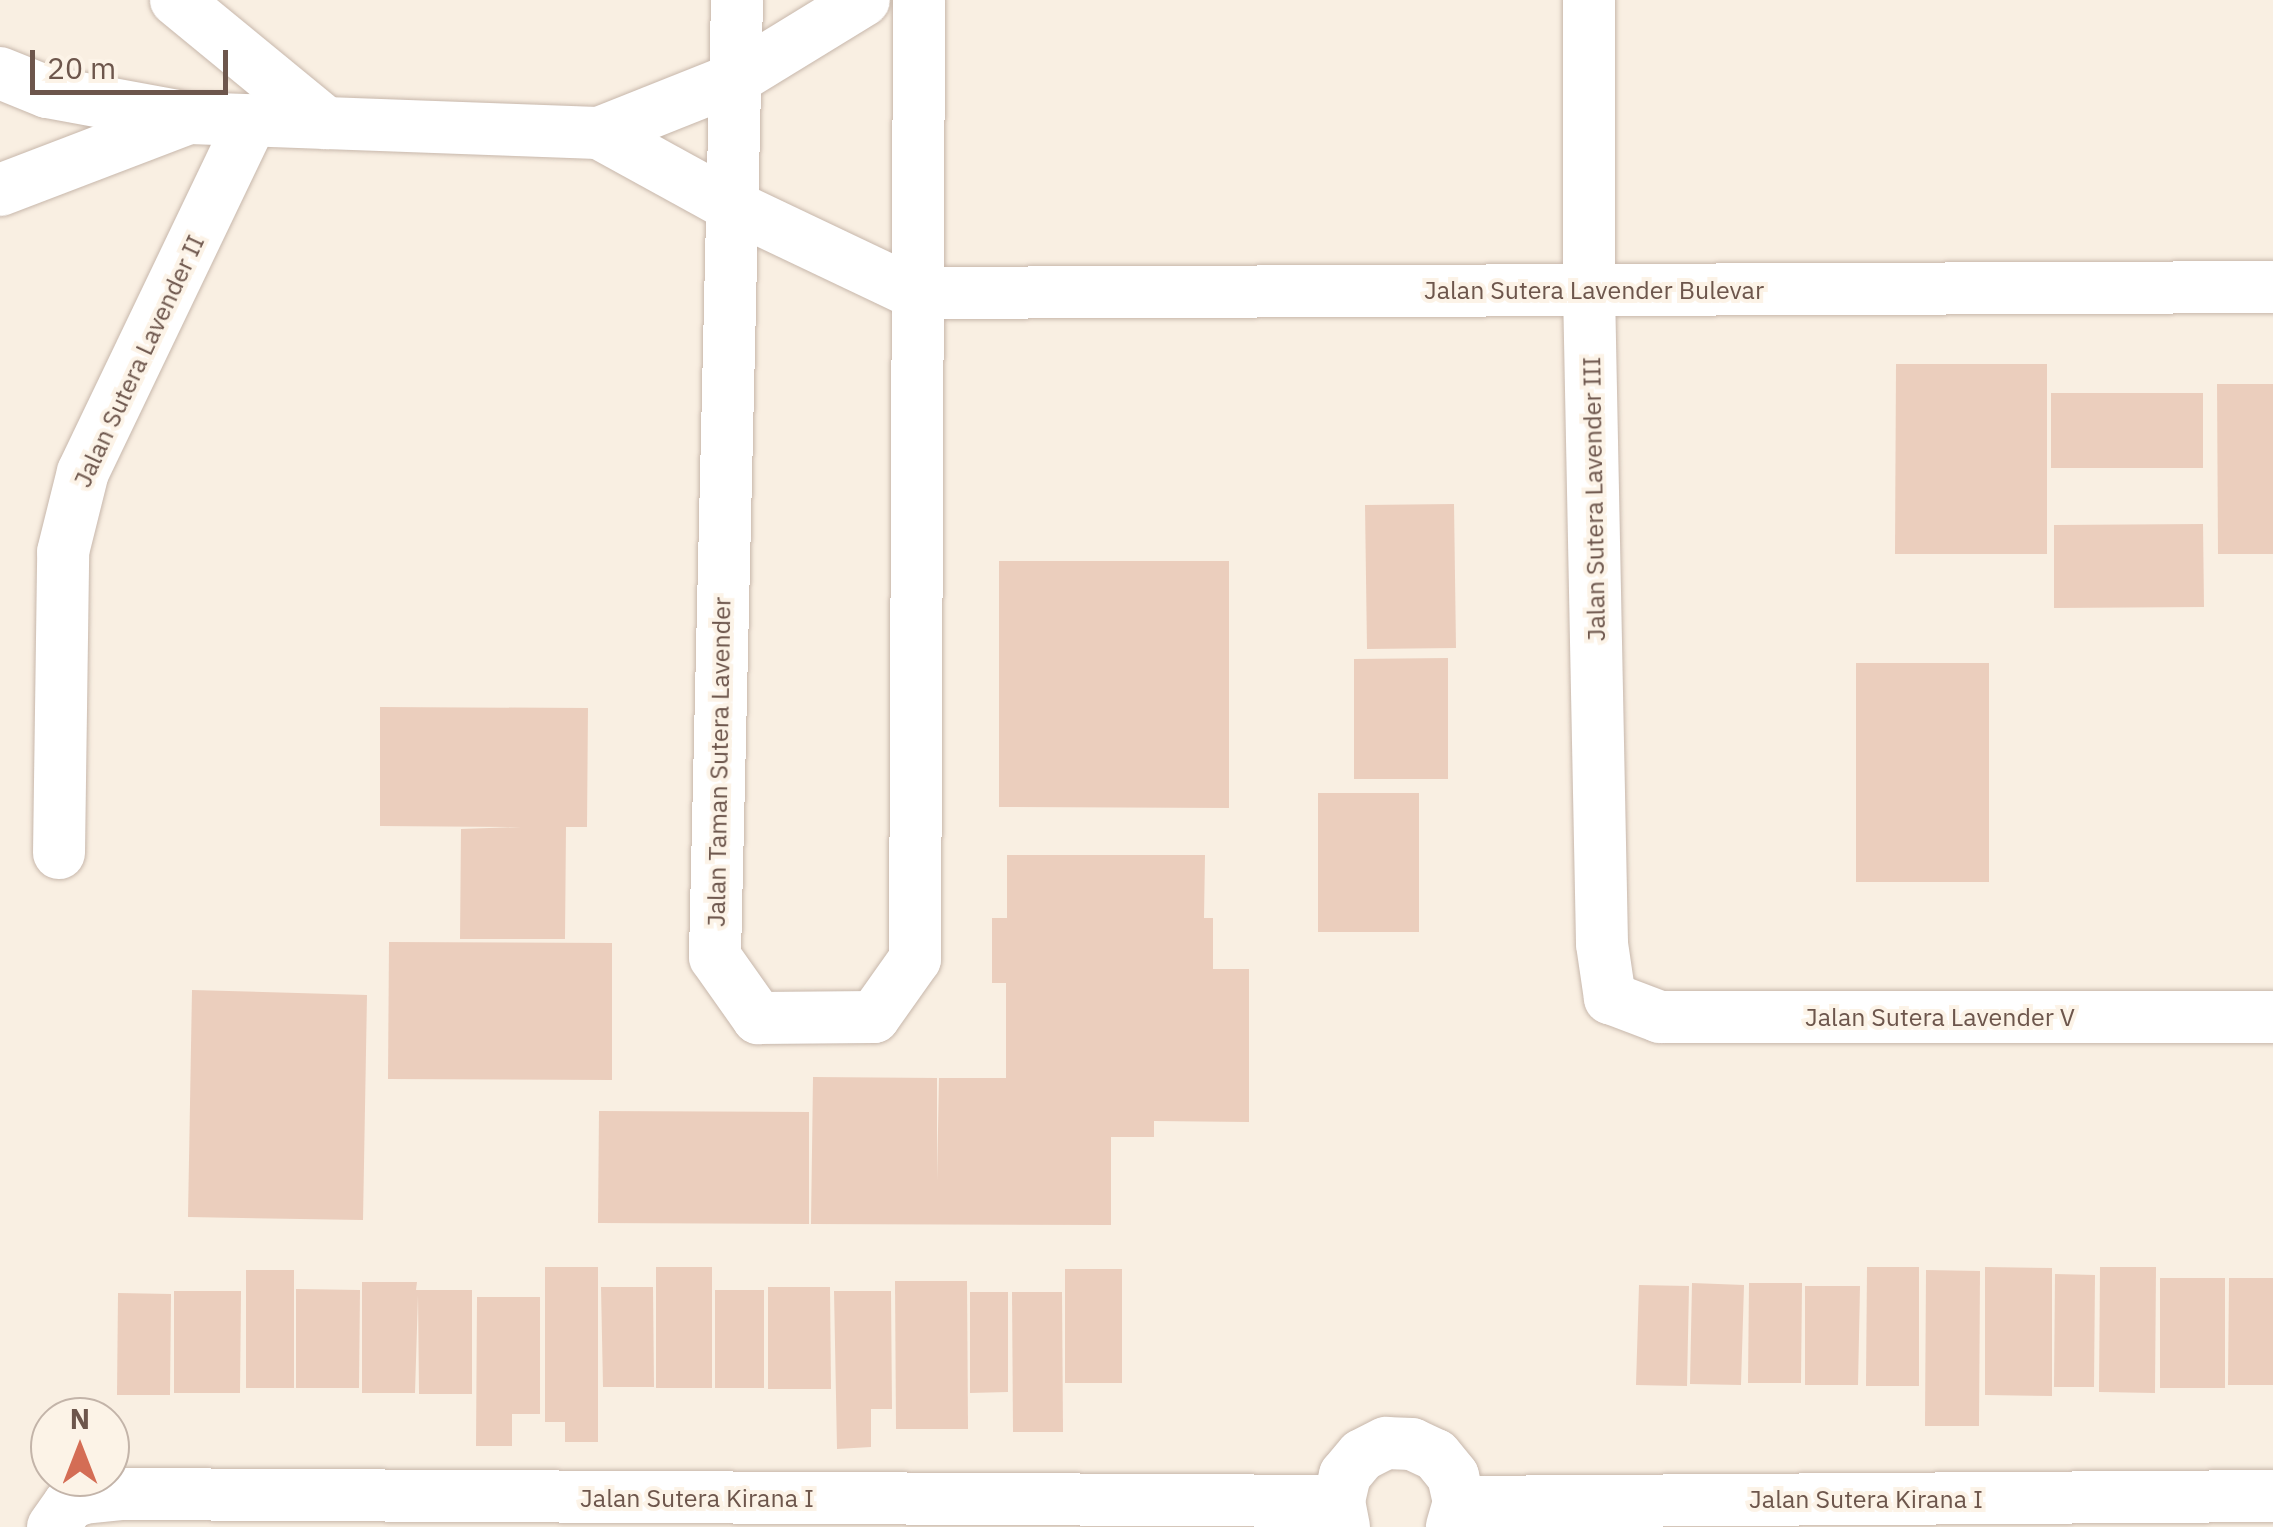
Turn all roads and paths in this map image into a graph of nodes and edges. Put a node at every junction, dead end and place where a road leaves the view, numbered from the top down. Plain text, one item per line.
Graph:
1 (176, 0) edge
2 (737, 0) edge
3 (864, 0) edge
4 (919, 0) edge
5 (1589, 0) edge
6 (0, 72) edge
7 (735, 78) junction
8 (189, 118) junction
9 (252, 120) junction
10 (326, 124) junction
11 (599, 133) junction
12 (0, 190) edge
13 (732, 206) junction
14 (2273, 287) edge
15 (1589, 290) junction
16 (916, 293) junction
17 (59, 853) dead end
18 (1610, 998) joint
19 (2273, 1017) edge
20 (2273, 1496) edge
21 (1342, 1514) edge
22 (1456, 1514) edge
23 (57, 1520) edge

1 - 10 street
2 - 7 street, Jalan Taman Sutera Lavender
3 - 7 street
4 - 16 street
5 - 15 street, Jalan Sutera Lavender III
6 - 8 street
7 - 11 street
7 - 13 street, Jalan Taman Sutera Lavender
8 - 9 street
8 - 12 street
9 - 10 street
9 - 17 street, Jalan Sutera Lavender II
10 - 11 street
11 - 13 street
13 - 16 street
13 - 16 street, Jalan Taman Sutera Lavender
14 - 15 street, Jalan Sutera Lavender Bulevar
15 - 16 street, Jalan Sutera Lavender Bulevar
15 - 18 street, Jalan Sutera Lavender III
18 - 19 street, Jalan Sutera Lavender V
20 - 22 street, Jalan Sutera Kirana I
21 - 22 street
21 - 23 street, Jalan Sutera Kirana I

